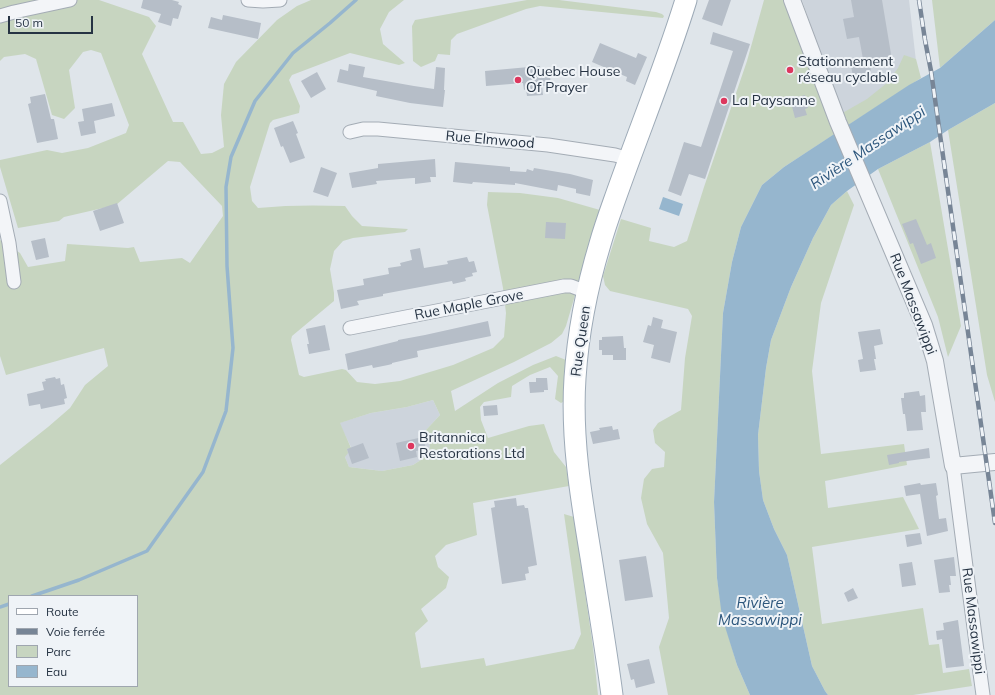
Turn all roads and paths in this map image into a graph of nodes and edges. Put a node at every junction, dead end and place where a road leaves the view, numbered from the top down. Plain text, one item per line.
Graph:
1 (70, 0) edge
2 (248, 0) edge
3 (280, 0) edge
4 (686, 0) edge
5 (792, 0) edge
6 (0, 16) edge
7 (350, 132) dead end
8 (629, 159) junction
9 (0, 201) edge
10 (14, 282) dead end
11 (587, 292) junction
12 (350, 328) dead end
13 (995, 462) edge
14 (953, 466) junction
15 (612, 695) edge
16 (983, 695) edge

1 - 6 street
2 - 3 street
4 - 8 main road, Rue Queen
5 - 14 street, Rue Massawippi
7 - 8 street, Rue Elmwood
8 - 11 main road, Rue Queen
9 - 10 street
11 - 12 street, Rue Maple Grove
11 - 15 main road, Rue Queen
13 - 14 street
14 - 16 street, Rue Massawippi

